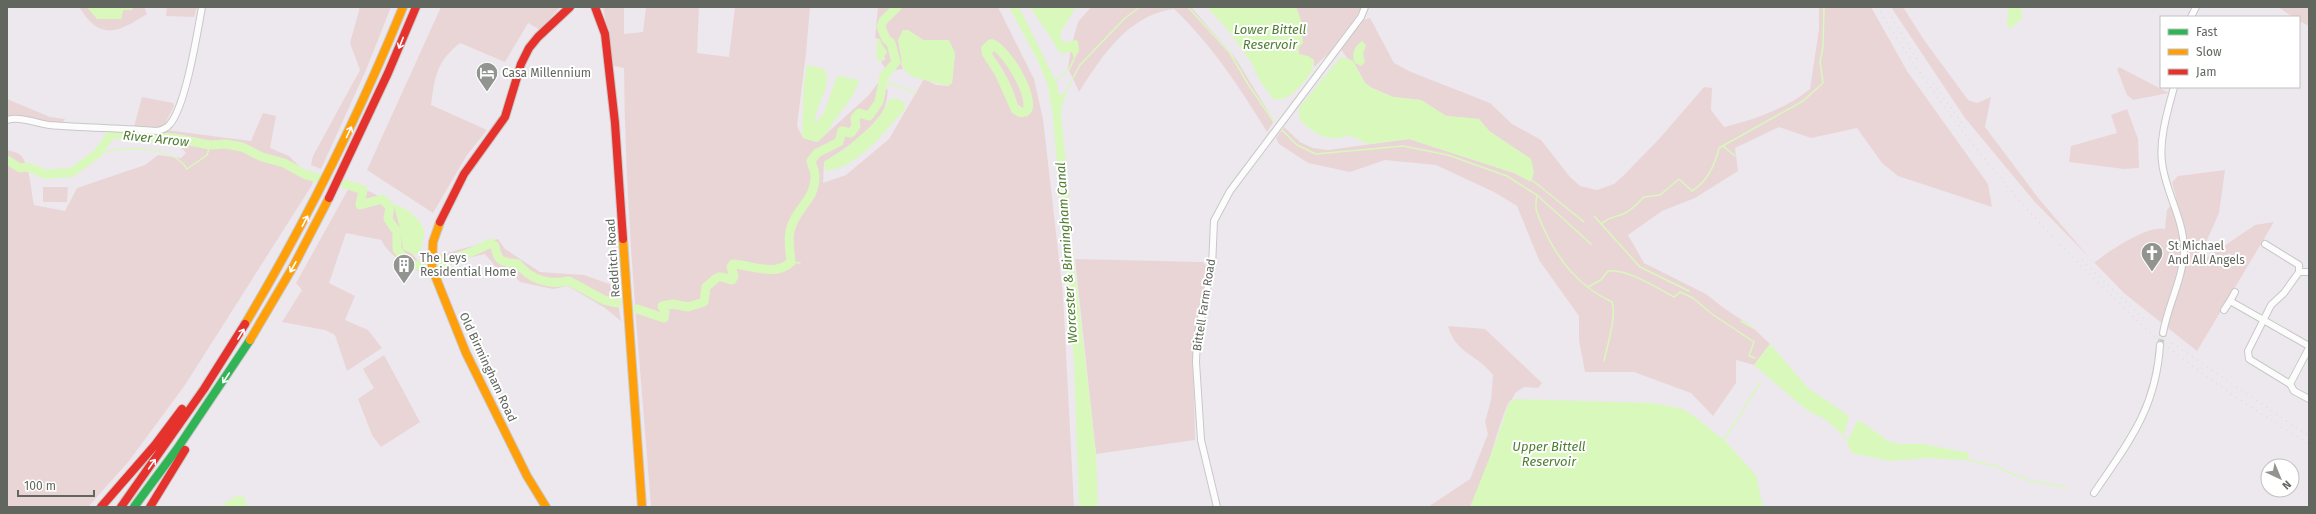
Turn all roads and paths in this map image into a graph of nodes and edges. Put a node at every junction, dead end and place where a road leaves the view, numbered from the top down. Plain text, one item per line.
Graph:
1 (202, 7) edge
2 (403, 7) edge
3 (416, 7) edge
4 (570, 7) edge
5 (1365, 7) edge
6 (2196, 7) edge
7 (596, 8) edge
8 (2192, 16) edge
9 (2174, 88) edge
10 (7, 120) edge
11 (2265, 244) dead end
12 (2299, 272) junction
13 (2309, 272) edge
14 (2235, 292) dead end
15 (2230, 301) junction
16 (2224, 310) dead end
17 (2264, 322) junction
18 (2163, 333) tunnel mouth
19 (2160, 346) tunnel mouth
20 (2309, 347) edge
21 (230, 350) junction
22 (2290, 384) junction
23 (2309, 399) edge
24 (205, 410) junction
25 (2094, 493) dead end
26 (101, 507) edge
27 (120, 507) edge
28 (134, 507) edge
29 (150, 507) edge
30 (546, 507) edge
31 (642, 507) edge
32 (1217, 507) edge

1 - 10 street
21 -> 2 main road
3 -> 24 main road
4 - 30 main road, Old Birmingham Road
5 - 32 street, Bittell Farm Road
6 - 8 street
7 - 31 main road, Redditch Road
9 - 18 street
11 - 12 street
12 - 13 street
12 - 17 street
14 - 15 street
15 - 16 street
15 - 17 street
17 - 20 street
17 - 22 street
19 - 25 street
20 - 22 street
21 - 26 main road
27 -> 21 main road
22 - 23 street
24 - 28 main road
24 - 29 main road

